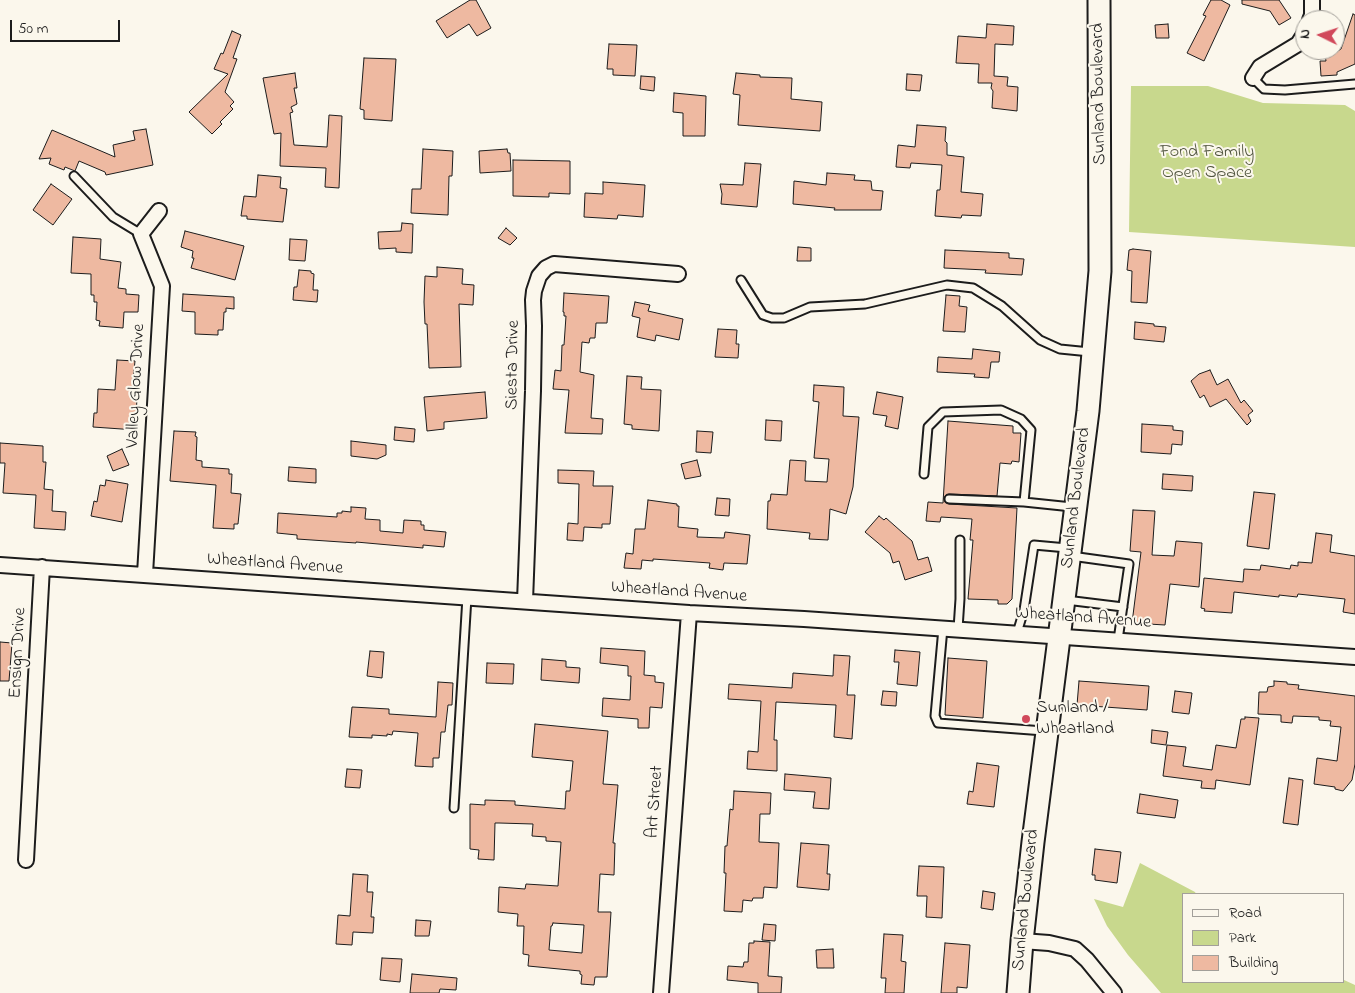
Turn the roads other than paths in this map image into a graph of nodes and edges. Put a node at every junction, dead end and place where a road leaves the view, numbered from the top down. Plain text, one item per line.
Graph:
1 (1099, 0) edge
2 (1295, 46) edge
3 (1253, 78) joint
4 (1355, 84) edge
5 (74, 176) dead end
6 (159, 211) dead end
7 (141, 234) junction
8 (678, 274) dead end
9 (741, 280) dead end
10 (1093, 352) junction
11 (924, 474) dead end
12 (949, 499) dead end
13 (1024, 502) junction
14 (1075, 507) junction
15 (960, 540) dead end
16 (1070, 552) junction
17 (0, 565) edge
18 (42, 567) junction
19 (145, 574) junction
20 (467, 597) junction
21 (1064, 599) junction
22 (525, 601) junction
23 (1123, 607) junction
24 (689, 613) junction
25 (943, 628) junction
26 (958, 629) junction
27 (1017, 633) junction
28 (1059, 636) junction
29 (1118, 640) junction
30 (1355, 657) edge
31 (1047, 731) junction
32 (454, 808) dead end
33 (26, 860) dead end
34 (1022, 941) junction
35 (661, 993) edge
36 (1018, 993) edge
37 (1114, 993) edge

1 - 10 main road, Sunland Boulevard
2 - 3 street
3 - 4 lane
5 - 7 lane
6 - 7 street
7 - 19 street, Valley Glow Drive
8 - 22 street, Siesta Drive
9 - 10 lane
10 - 14 main road, Sunland Boulevard
11 - 13 lane
12 - 13 lane
13 - 14 lane
14 - 16 main road, Sunland Boulevard
15 - 26 lane
16 - 21 main road, Sunland Boulevard
16 - 23 lane
16 - 27 lane
17 - 18 street, Wheatland Avenue
18 - 19 street, Wheatland Avenue
18 - 33 street, Ensign Drive
19 - 20 street, Wheatland Avenue
20 - 22 street, Wheatland Avenue
20 - 32 lane
21 - 23 lane
21 - 28 main road, Sunland Boulevard
22 - 24 street, Wheatland Avenue
23 - 29 lane
24 - 25 street, Wheatland Avenue
24 - 35 street, Art Street
25 - 26 street, Wheatland Avenue
25 - 31 lane
26 - 27 street, Wheatland Avenue
27 - 28 street, Wheatland Avenue
28 - 29 street, Wheatland Avenue
28 - 31 main road, Sunland Boulevard
29 - 30 street, Wheatland Avenue
31 - 34 main road, Sunland Boulevard
34 - 36 main road, Sunland Boulevard
34 - 37 street

